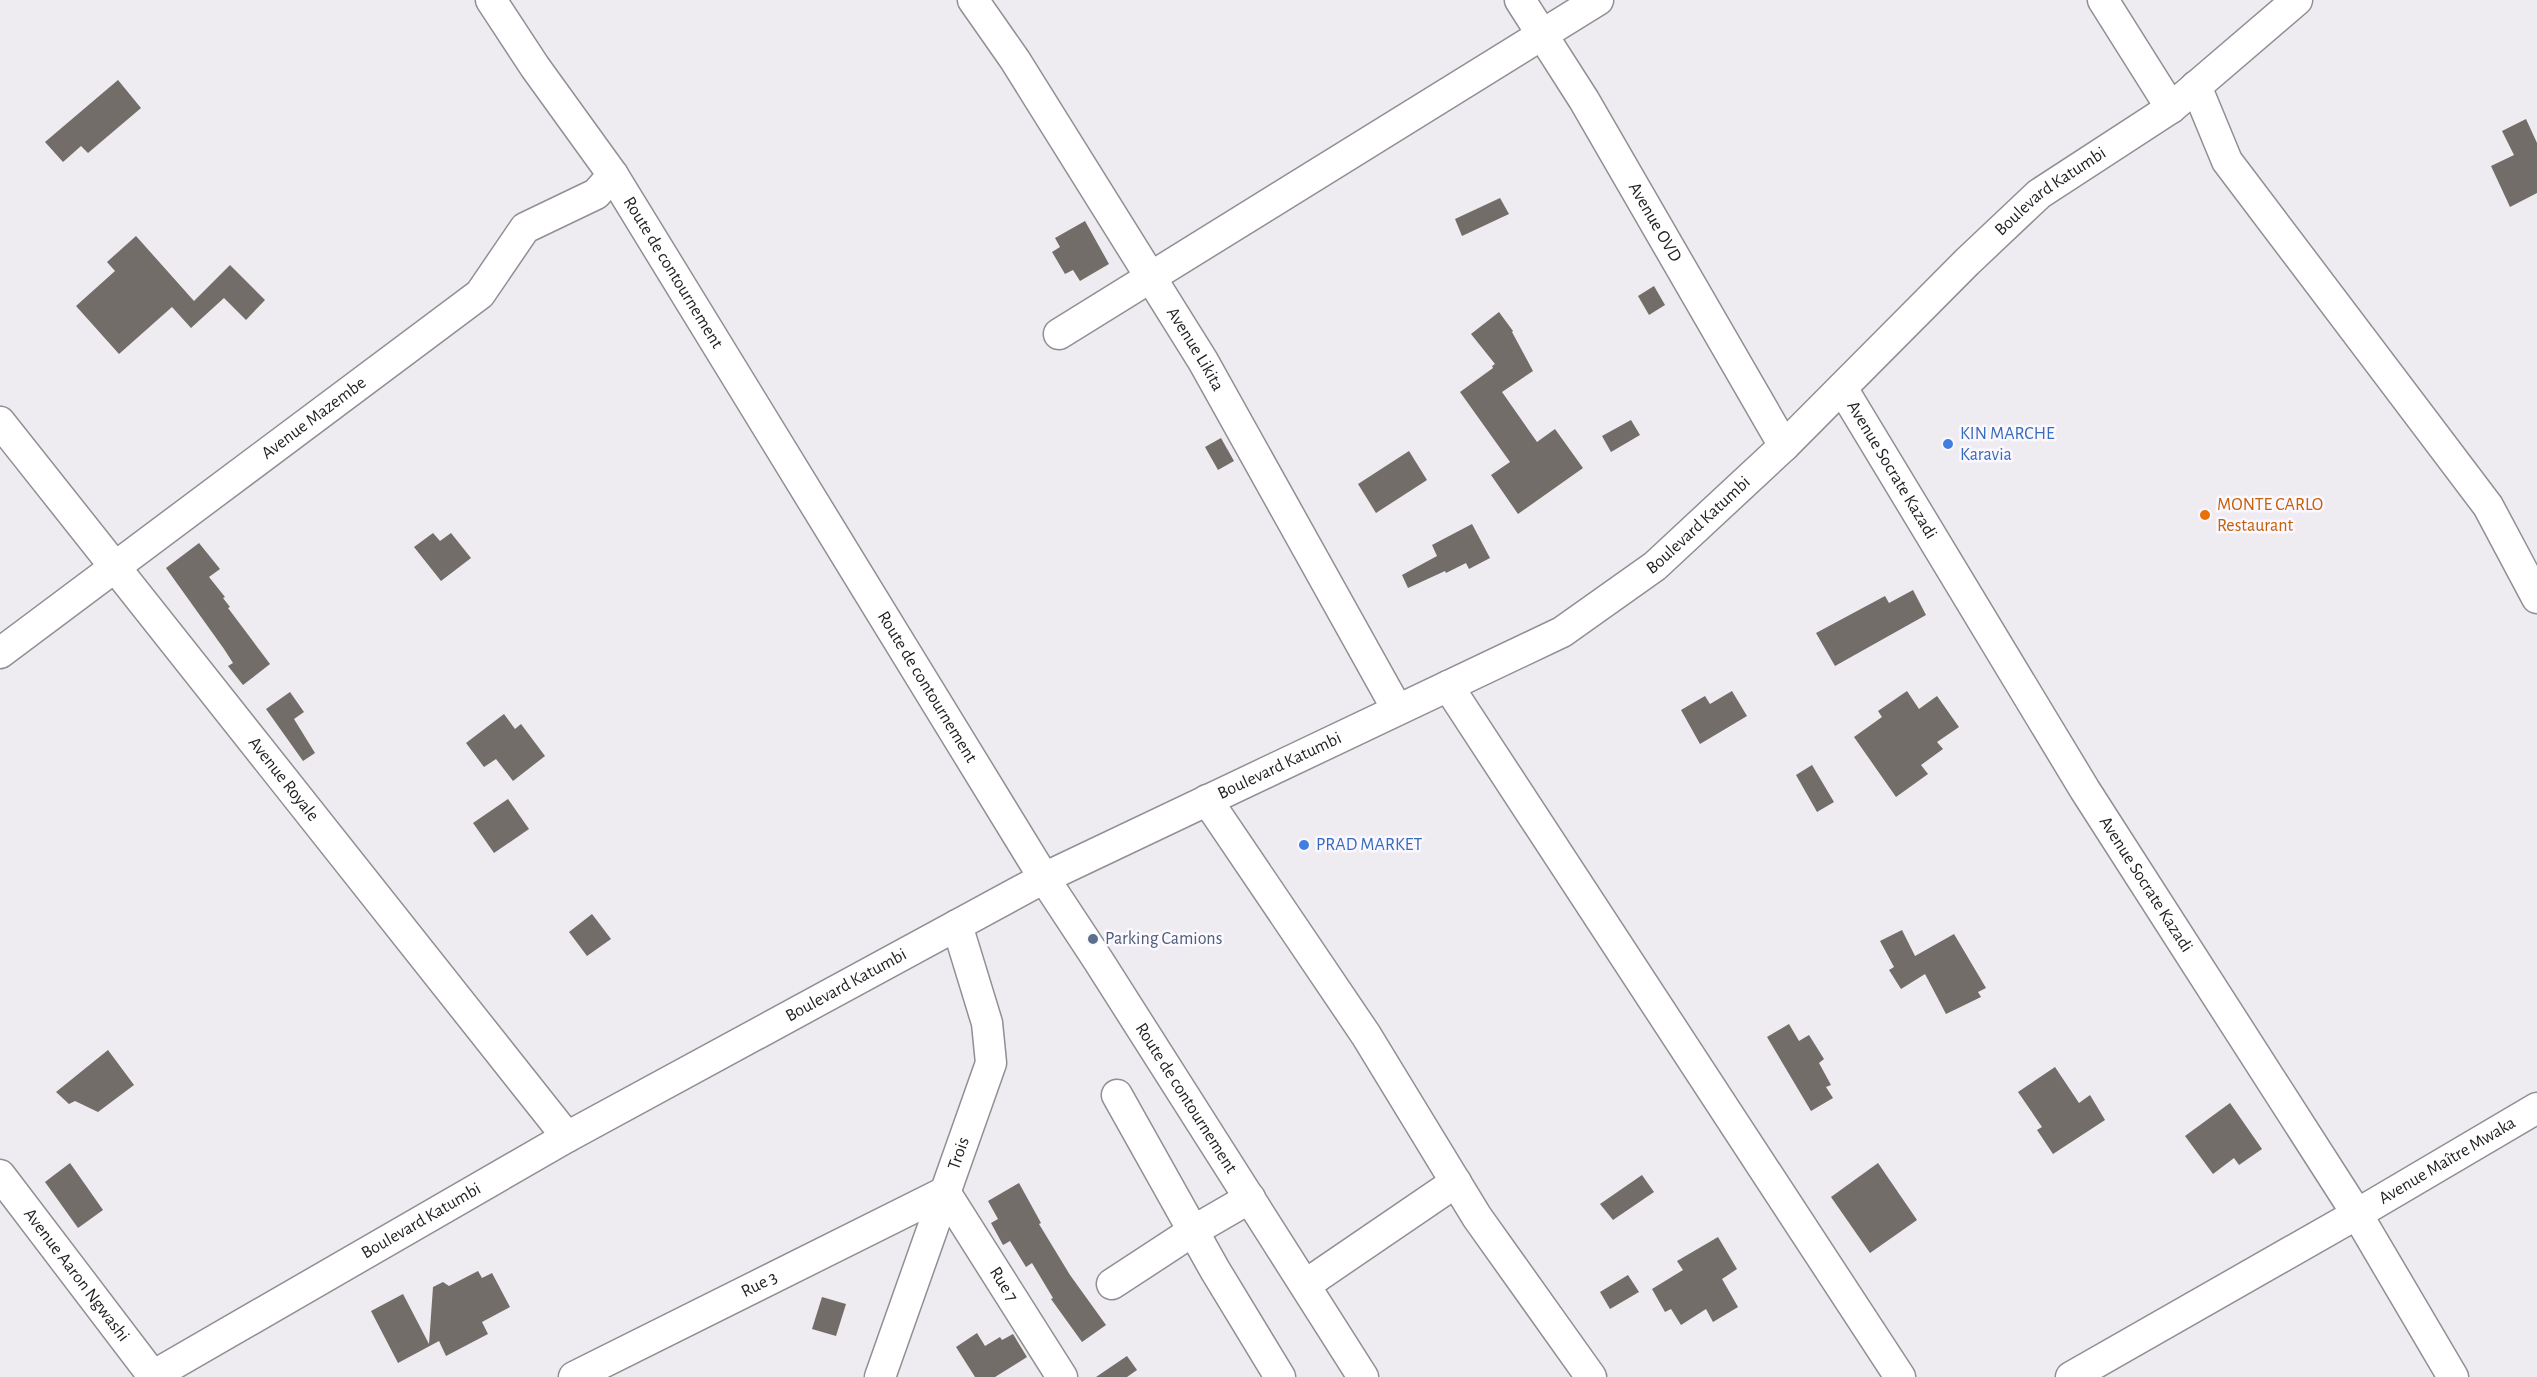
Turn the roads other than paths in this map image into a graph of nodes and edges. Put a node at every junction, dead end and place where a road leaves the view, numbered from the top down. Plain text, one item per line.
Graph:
1 (491, 0) edge
2 (973, 0) edge
3 (1520, 0) edge
4 (1598, 0) edge
5 (2103, 0) edge
6 (2297, 0) edge
7 (1542, 34) junction
8 (2196, 86) junction
9 (2171, 108) junction
10 (613, 174) junction
11 (1151, 278) junction
12 (1059, 334) dead end
13 (1842, 388) junction
14 (0, 422) edge
15 (1784, 446) junction
16 (116, 566) junction
17 (2537, 598) edge
18 (0, 653) edge
19 (1448, 686) junction
20 (1397, 710) junction
21 (1207, 800) junction
22 (1044, 878) junction
23 (957, 926) junction
24 (1117, 1095) dead end
25 (2537, 1108) edge
26 (567, 1137) junction
27 (0, 1175) edge
28 (1456, 1182) junction
29 (945, 1192) junction
30 (1250, 1198) junction
31 (2357, 1214) junction
32 (1193, 1231) junction
33 (1112, 1284) dead end
34 (1305, 1285) junction
35 (152, 1376) edge
36 (574, 1377) edge
37 (880, 1377) edge
38 (1062, 1377) edge
39 (1280, 1377) edge
40 (1363, 1377) edge
41 (1591, 1377) edge
42 (1900, 1377) edge
43 (2071, 1377) edge
44 (2453, 1377) edge

1 - 10 street, Route de contournement
2 - 11 street, Avenue Likita
3 - 7 street, Avenue OVD
4 - 7 street
5 - 9 street
6 - 8 street, Boulevard Katumbi
7 - 11 street
7 - 15 street, Avenue OVD
8 - 9 street, Boulevard Katumbi
8 - 17 street
9 - 13 street, Boulevard Katumbi
10 - 16 street, Avenue Mazembe
10 - 22 street, Route de contournement
11 - 12 street
11 - 20 street, Avenue Likita
13 - 15 street, Boulevard Katumbi
13 - 31 street, Avenue Socrate Kazadi
14 - 16 street, Avenue Royale
15 - 19 street, Boulevard Katumbi
16 - 18 street, Avenue Mazembe
16 - 26 street, Avenue Royale
19 - 20 street, Boulevard Katumbi
19 - 42 street
20 - 21 street, Boulevard Katumbi
21 - 22 street, Boulevard Katumbi
21 - 28 street
22 - 23 street, Boulevard Katumbi
22 - 30 street, Route de contournement
23 - 26 street, Boulevard Katumbi
23 - 29 street, Trois
24 - 32 street
25 - 31 street, Avenue Maître Mwaka
26 - 35 street, Boulevard Katumbi
27 - 35 street, Avenue Aaron Ngwashi
28 - 34 street
28 - 41 street
29 - 36 street, Rue 3
29 - 37 street, Trois
29 - 38 street, Rue 7
30 - 32 street
30 - 34 street, Route de contournement
31 - 43 street, Avenue Maître Mwaka
31 - 44 street, Avenue Socrate Kazadi
32 - 33 street
32 - 39 street
34 - 40 street, Route de contournement

